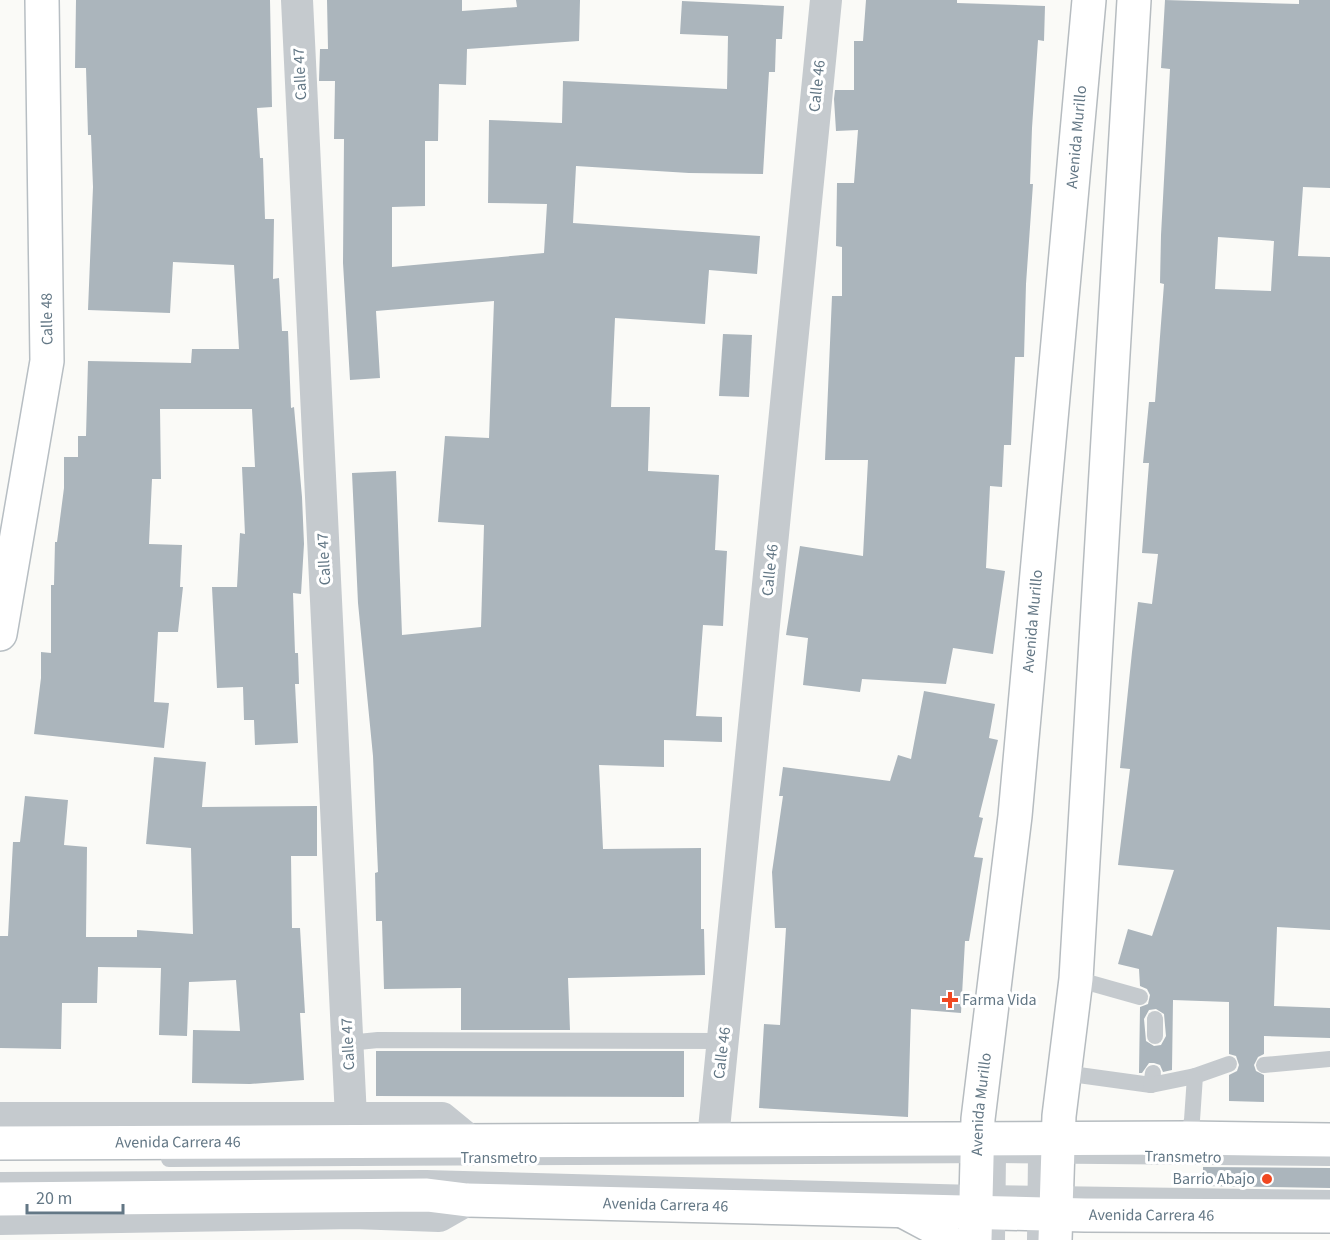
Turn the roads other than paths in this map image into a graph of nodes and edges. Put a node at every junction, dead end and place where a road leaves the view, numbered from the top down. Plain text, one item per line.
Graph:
1 (42, 0) edge
2 (297, 0) edge
3 (826, 0) edge
4 (1089, 0) edge
5 (1134, 0) edge
6 (3, 592) edge
7 (0, 634) edge
8 (1076, 979) junction
9 (1140, 997) dead end
10 (724, 1041) junction
11 (348, 1043) junction
12 (1330, 1059) edge
13 (1229, 1064) dead end
14 (1264, 1065) dead end
15 (1064, 1073) junction
16 (1195, 1076) junction
17 (0, 1118) edge
18 (351, 1118) junction
19 (1187, 1138) junction
20 (713, 1139) junction
21 (1330, 1140) edge
22 (470, 1141) junction
23 (0, 1143) edge
24 (425, 1149) junction
25 (984, 1150) junction
26 (1051, 1150) junction
27 (1330, 1158) edge
28 (0, 1159) edge
29 (0, 1180) edge
30 (426, 1187) junction
31 (1330, 1198) edge
32 (0, 1199) edge
33 (467, 1200) junction
34 (903, 1211) junction
35 (986, 1215) edge
36 (1045, 1216) edge
37 (1330, 1216) edge
38 (0, 1220) edge
39 (353, 1226) edge
40 (947, 1240) edge

1 - 6 main road, Calle 48
2 - 11 street, Calle 47
3 - 10 street, Calle 46
4 - 25 main road, Avenida Murillo
5 - 8 main road
6 - 7 main road, Calle 48
8 - 9 lane
8 - 15 main road
10 - 11 lane
10 - 20 street, Calle 46
11 - 18 street, Calle 47
12 - 14 lane
13 - 16 lane
15 - 16 lane
15 - 26 main road
16 - 19 lane
17 - 18 street
18 - 22 street
19 - 21 main road, Avenida Carrera 46
19 - 26 main road, Avenida Carrera 46
20 - 22 main road, Avenida Carrera 46
20 - 25 main road, Avenida Carrera 46
22 - 24 main road, Avenida Carrera 46
23 - 24 main road, Avenida Carrera 46
24 - 25 lane, Transmetro
24 - 28 lane, Transmetro
25 - 26 main road, Avenida Carrera 46
25 - 35 main road, Avenida Murillo
26 - 27 lane, Transmetro
26 - 36 main road
29 - 30 lane, Transmetro
30 - 32 main road, Avenida Carrera 46
30 - 33 main road, Avenida Carrera 46
30 - 35 lane, Transmetro
31 - 36 lane
33 - 34 main road, Avenida Carrera 46
33 - 39 street
34 - 35 main road, Avenida Carrera 46
34 - 40 main road
35 - 36 main road, Avenida Carrera 46
36 - 37 main road, Avenida Carrera 46
38 - 39 street

